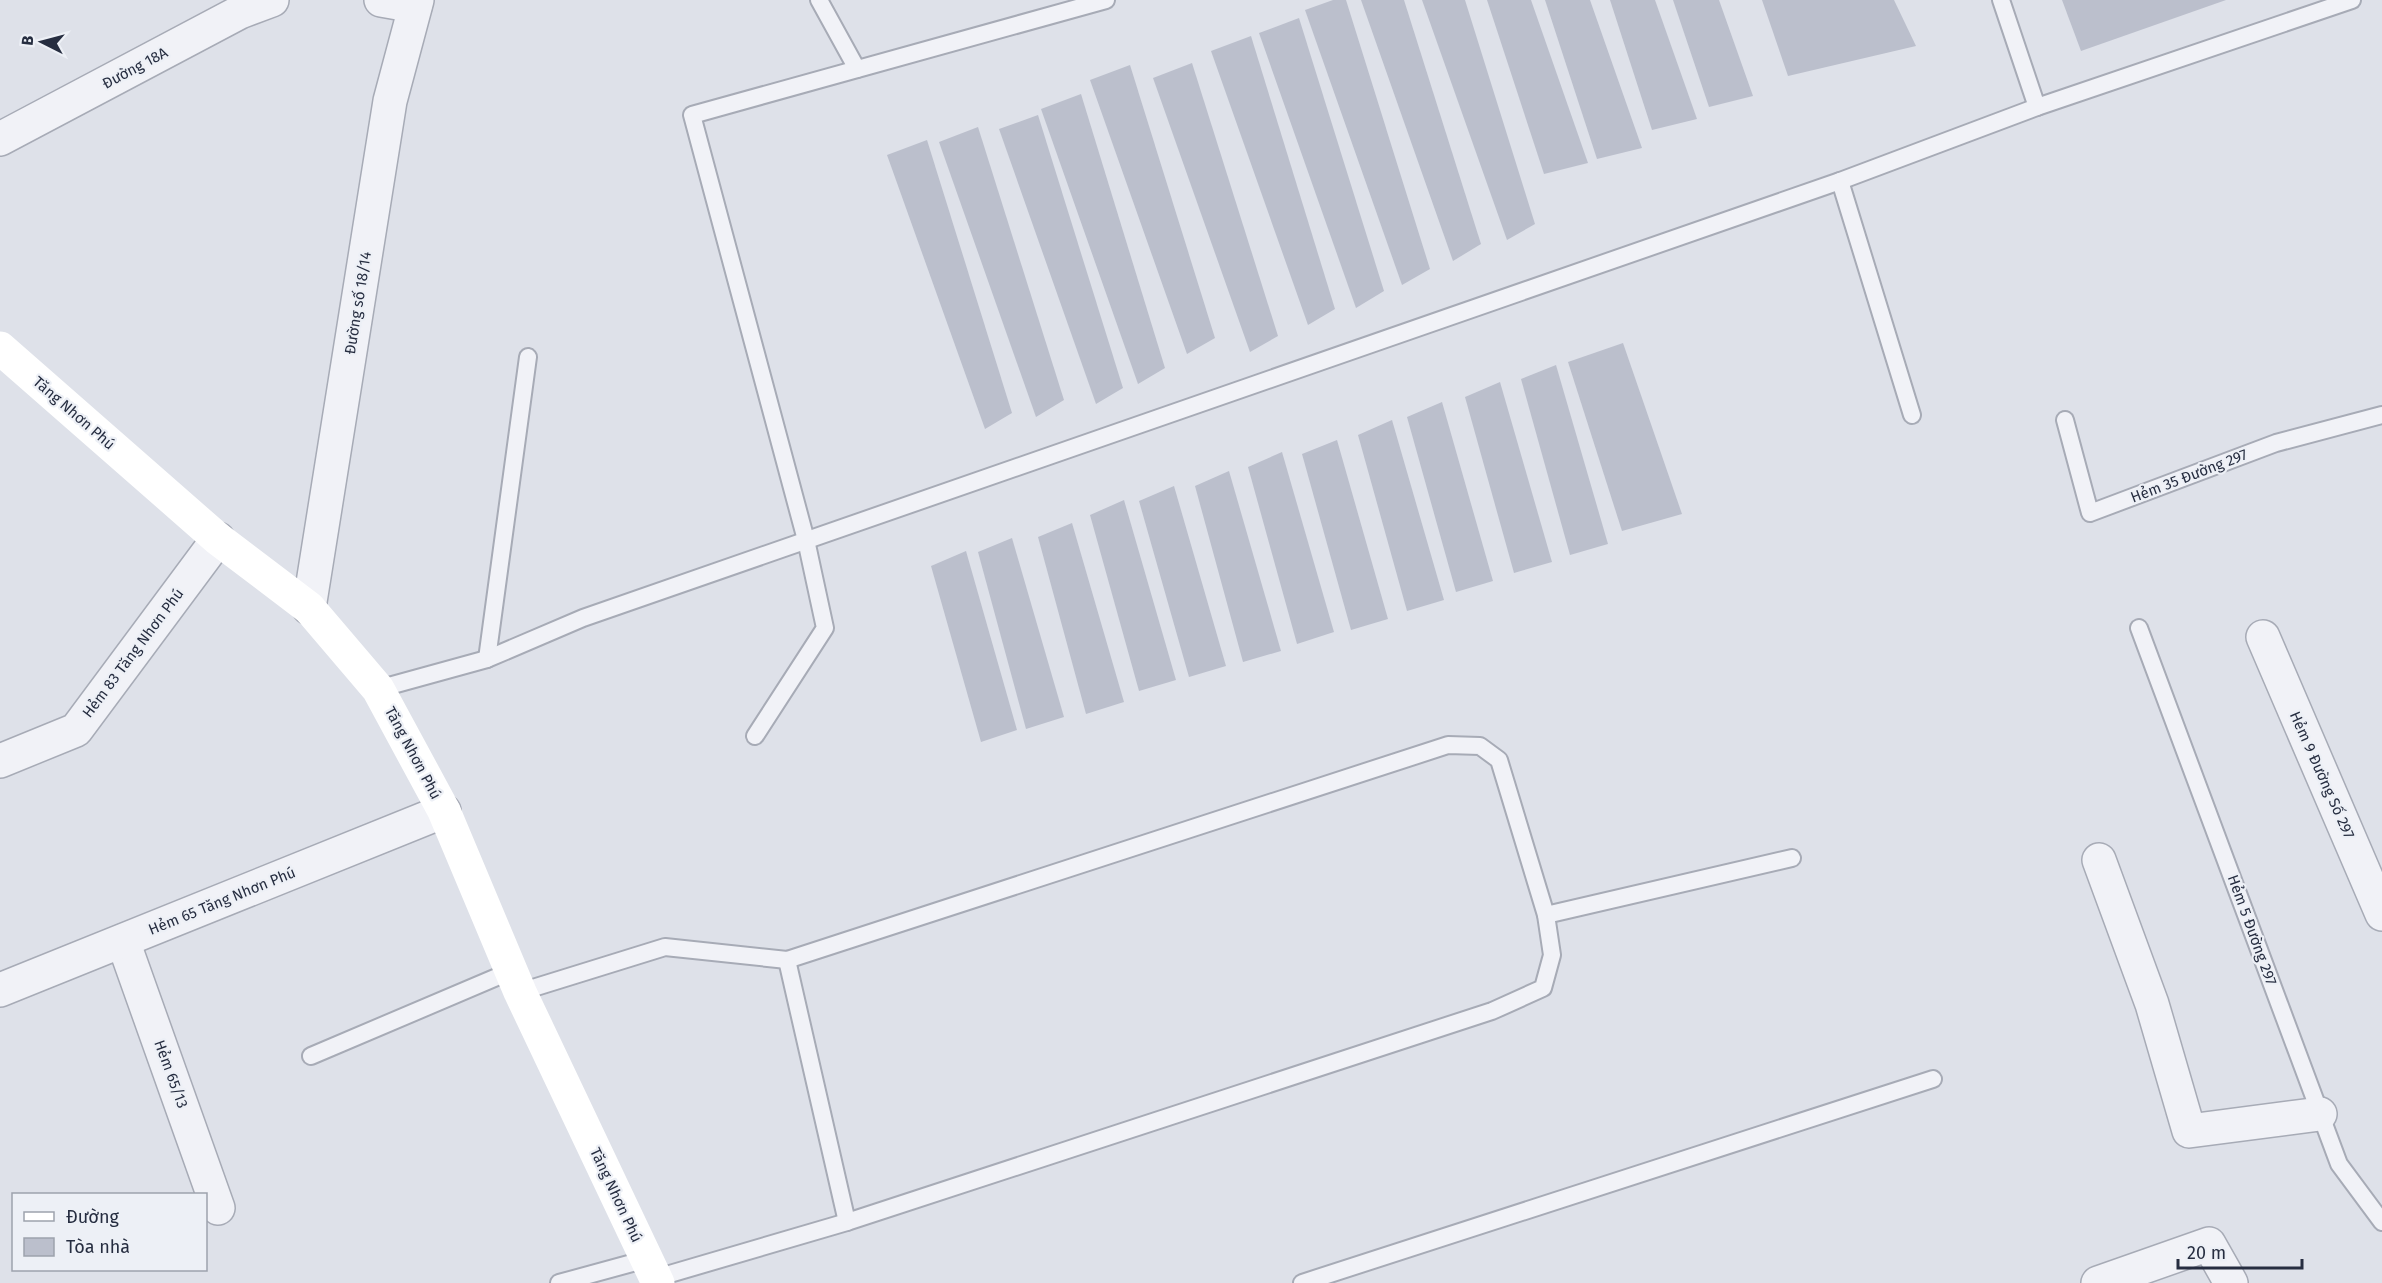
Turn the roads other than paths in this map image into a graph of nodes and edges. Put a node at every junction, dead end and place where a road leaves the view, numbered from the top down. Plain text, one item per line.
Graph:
1 (272, 0) edge
2 (381, 0) edge
3 (819, 0) edge
4 (1106, 0) edge
5 (2001, 0) edge
6 (2352, 0) edge
7 (416, 3) edge
8 (856, 69) junction
9 (2037, 108) junction
10 (0, 139) edge
11 (1840, 181) junction
12 (0, 348) edge
13 (528, 357) dead end
14 (1912, 415) dead end
15 (2382, 415) edge
16 (2065, 420) dead end
17 (218, 539) junction
18 (806, 540) junction
19 (309, 608) junction
20 (2139, 628) dead end
21 (2263, 636) dead end
22 (487, 659) junction
23 (378, 689) junction
24 (755, 736) dead end
25 (0, 761) edge
26 (444, 811) junction
27 (1791, 858) dead end
28 (2099, 860) dead end
29 (2382, 914) edge
30 (1546, 915) junction
31 (123, 941) junction
32 (787, 960) junction
33 (516, 981) junction
34 (0, 990) edge
35 (311, 1056) dead end
36 (1933, 1079) dead end
37 (2320, 1114) junction
38 (218, 1208) dead end
39 (847, 1222) junction
40 (2382, 1222) edge
41 (654, 1273) edge
42 (559, 1283) edge
43 (1302, 1283) edge
44 (2098, 1283) edge
45 (2231, 1283) edge

1 - 10 street, Đường 18A
2 - 7 street
3 - 8 lane
4 - 8 lane
5 - 9 lane
6 - 9 lane
7 - 19 street, Đường số 18/14
8 - 18 lane
9 - 11 lane
11 - 14 lane
11 - 18 lane
12 - 17 street, Tăng Nhơn Phú
13 - 22 lane
15 - 16 lane, Hẻm 35 Đường 297
17 - 19 street, Tăng Nhơn Phú
17 - 25 street, Hẻm 83 Tăng Nhơn Phú
18 - 22 lane
18 - 24 lane
19 - 23 street, Tăng Nhơn Phú
20 - 37 lane, Hẻm 5 Đường 297
21 - 29 street, Hẻm 9 Đường Số 297
22 - 23 lane
23 - 26 street, Tăng Nhơn Phú
26 - 31 street, Hẻm 65 Tăng Nhơn Phú
26 - 33 street, Tăng Nhơn Phú
27 - 30 lane
28 - 37 street
30 - 32 lane
30 - 39 lane
31 - 34 street, Hẻm 65 Tăng Nhơn Phú
31 - 38 street, Hẻm 65/13
32 - 33 lane
32 - 39 lane
33 - 35 lane
33 - 41 street, Tăng Nhơn Phú
36 - 43 lane
37 - 40 lane, Hẻm 5 Đường 297
39 - 41 lane
41 - 42 lane
44 - 45 street

